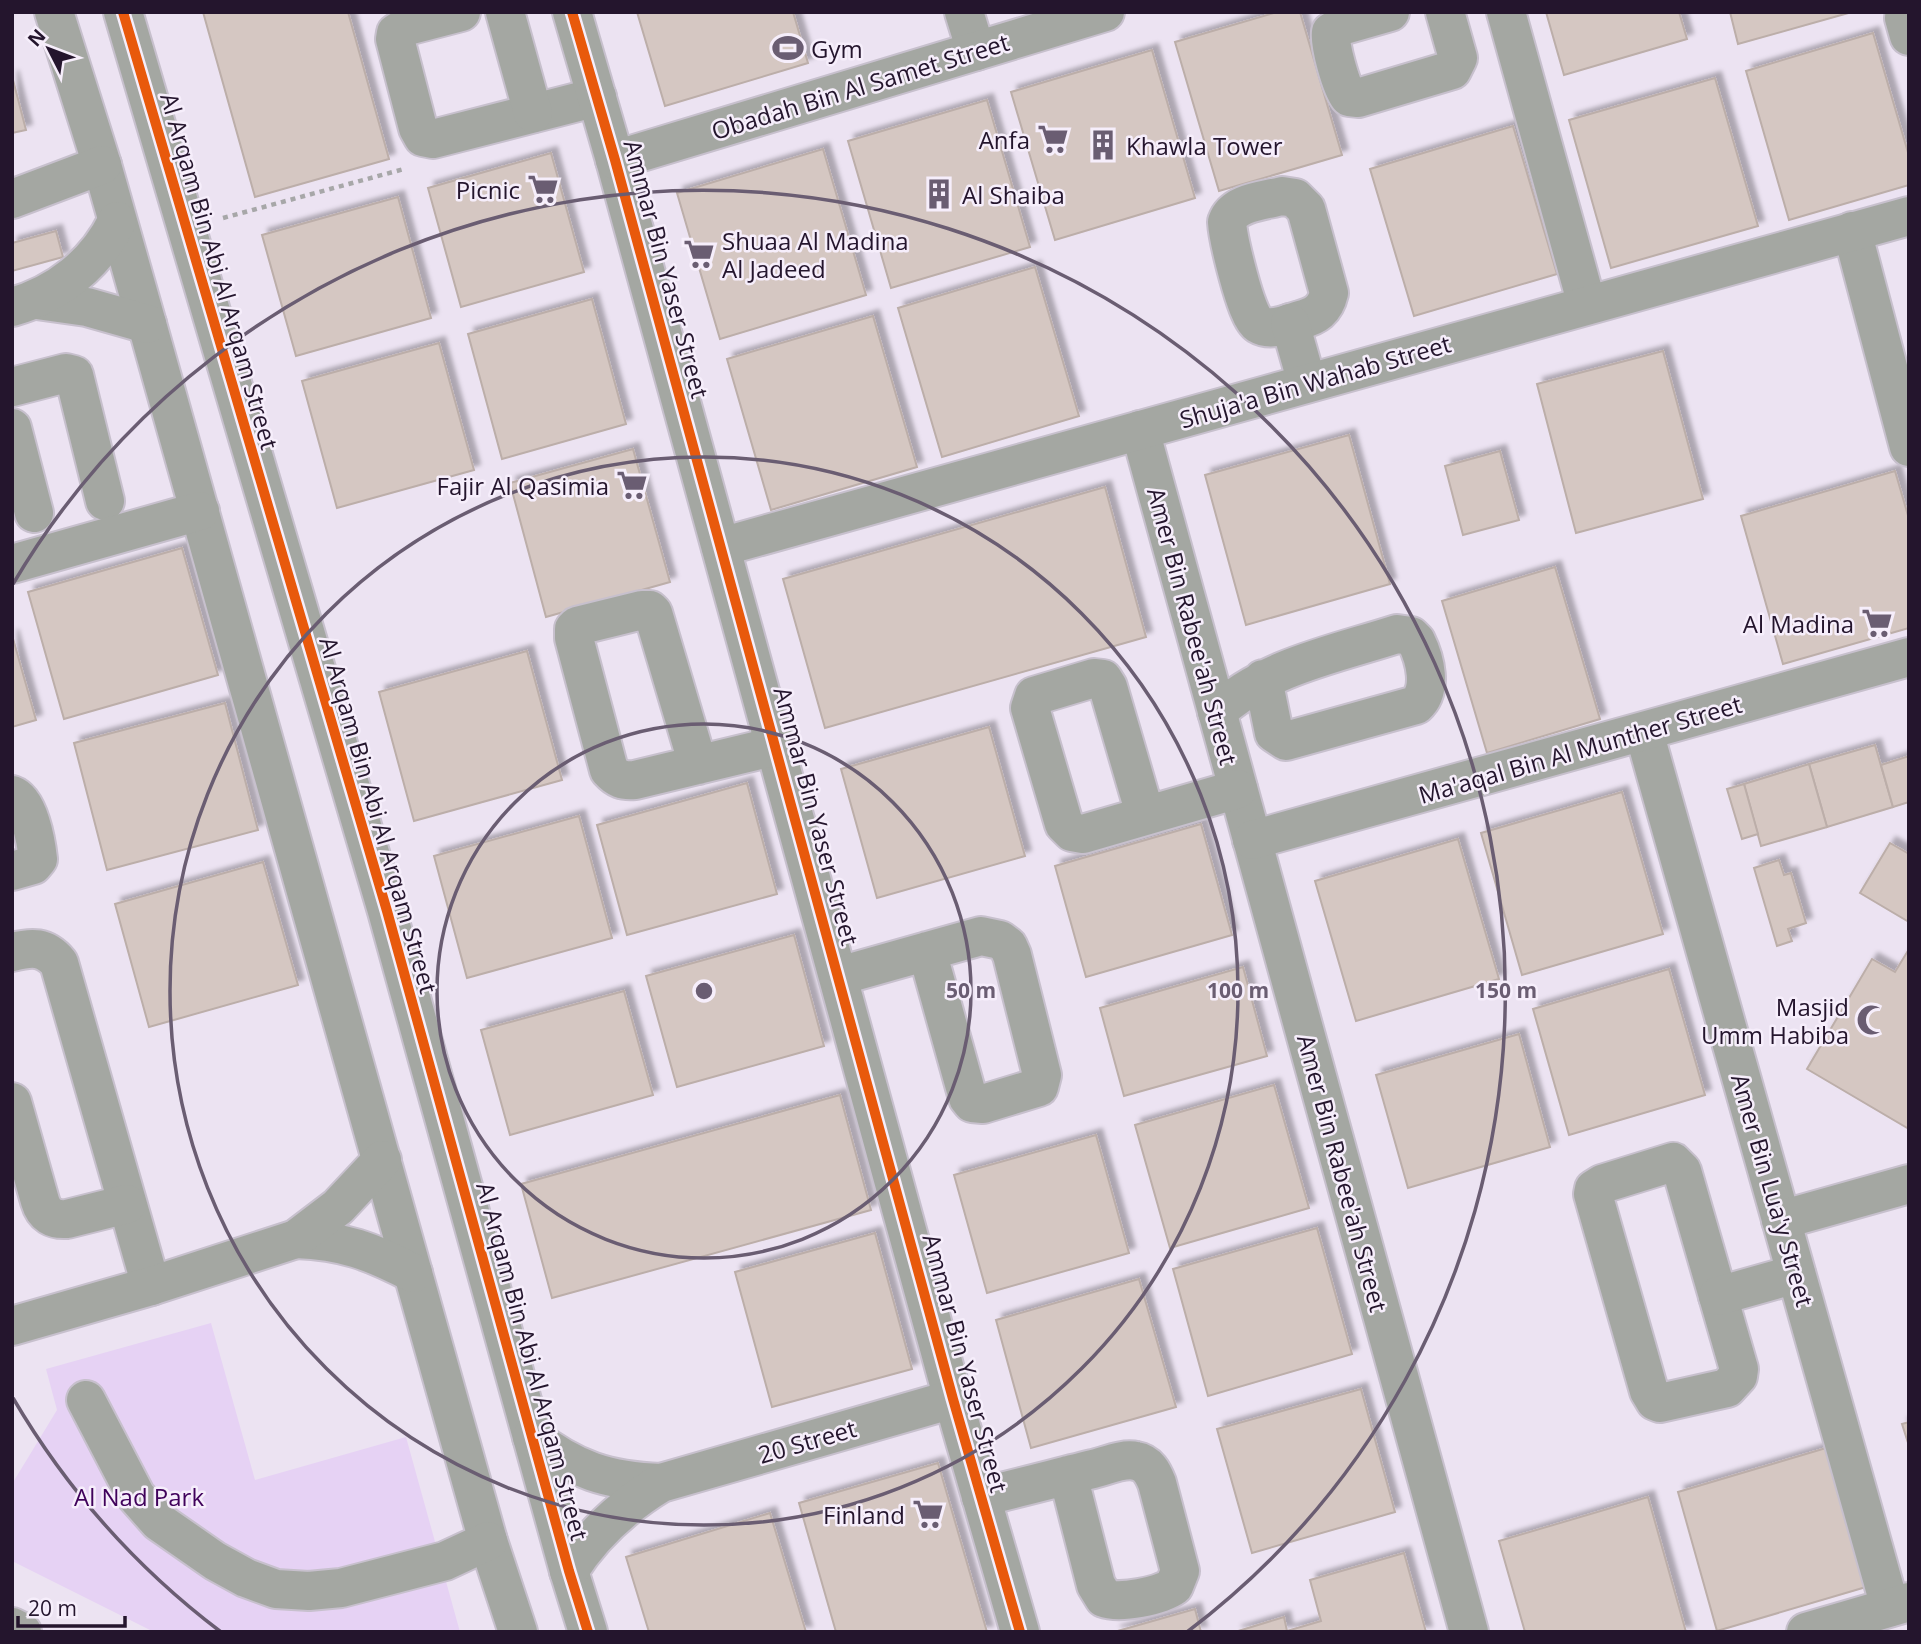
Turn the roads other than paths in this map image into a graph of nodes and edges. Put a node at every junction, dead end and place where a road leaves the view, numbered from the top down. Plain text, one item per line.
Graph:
1 (54, 12) edge
2 (461, 12) edge
3 (505, 12) edge
4 (572, 12) edge
5 (964, 12) edge
6 (1105, 12) edge
7 (1391, 12) edge
8 (1445, 12) edge
9 (1506, 12) edge
10 (1908, 12) edge
11 (119, 20) edge
12 (1909, 36) edge
13 (976, 51) junction
14 (597, 97) junction
15 (533, 113) junction
16 (615, 160) junction
17 (102, 165) junction
18 (12, 199) edge
19 (1909, 215) edge
20 (117, 221) junction
21 (1852, 231) junction
22 (24, 303) edge
23 (1587, 305) junction
24 (1290, 323) dead end
25 (147, 324) junction
26 (18, 378) edge
27 (1307, 383) junction
28 (12, 428) edge
29 (1140, 430) junction
30 (1909, 447) edge
31 (105, 501) dead end
32 (200, 511) junction
33 (34, 513) dead end
34 (721, 547) junction
35 (12, 564) edge
36 (1909, 657) edge
37 (1263, 679) dead end
38 (1217, 712) junction
39 (1644, 732) junction
40 (776, 746) junction
41 (698, 765) dead end
42 (1238, 789) junction
43 (12, 795) edge
44 (1145, 814) dead end
45 (1252, 840) junction
46 (12, 871) edge
47 (927, 951) dead end
48 (12, 952) edge
49 (839, 976) junction
50 (12, 1102) edge
51 (382, 1160) junction
52 (1909, 1184) edge
53 (127, 1204) junction
54 (1781, 1220) junction
55 (296, 1239) junction
56 (413, 1273) junction
57 (1796, 1274) junction
58 (150, 1286) junction
59 (1718, 1296) junction
60 (12, 1326) edge
61 (86, 1399) dead end
62 (953, 1399) junction
63 (532, 1437) junction
64 (1068, 1475) dead end
65 (661, 1483) junction
66 (981, 1497) junction
67 (488, 1541) junction
68 (569, 1571) junction
69 (1899, 1605) edge
70 (12, 1627) edge
71 (22, 1632) edge
72 (518, 1632) edge
73 (588, 1632) edge
74 (1020, 1632) edge
75 (1469, 1632) edge
76 (1806, 1632) edge

1 - 17 street
2 - 15 street
3 - 15 street
4 - 14 street, Ammar Bin Yaser Street
5 - 13 street
6 - 13 street, Obadah Bin Al Samet Street
7 - 8 street
9 - 23 street
10 - 12 street
11 - 63 street, Al Arqam Bin Abi Al Arqam Street
13 - 16 street, Obadah Bin Al Samet Street
14 - 15 street
14 - 16 street, Ammar Bin Yaser Street
16 - 34 street, Ammar Bin Yaser Street
17 - 18 street
17 - 20 street
19 - 21 street, Shuja'a Bin Wahab Street
20 - 22 street
20 - 25 street
21 - 23 street, Shuja'a Bin Wahab Street
21 - 30 street
22 - 25 street
23 - 27 street, Shuja'a Bin Wahab Street
24 - 27 street
25 - 32 street
26 - 31 street
27 - 29 street, Shuja'a Bin Wahab Street
28 - 33 street
29 - 34 street, Shuja'a Bin Wahab Street
29 - 38 street, Amer Bin Rabee'ah Street
32 - 35 street
32 - 51 street
34 - 40 street, Ammar Bin Yaser Street
36 - 39 street, Ma'aqal Bin Al Munther Street
37 - 38 street
38 - 42 street, Amer Bin Rabee'ah Street
39 - 45 street, Ma'aqal Bin Al Munther Street
39 - 54 street, Amer Bin Lua'y Street
40 - 41 street
40 - 49 street, Ammar Bin Yaser Street
42 - 44 street
42 - 45 street, Amer Bin Rabee'ah Street
43 - 46 street
45 - 75 street, Amer Bin Rabee'ah Street
47 - 49 street
48 - 53 street
49 - 62 street, Ammar Bin Yaser Street
50 - 53 street
51 - 55 street
51 - 56 street
52 - 54 street
53 - 58 street
54 - 57 street, Amer Bin Lua'y Street
55 - 56 street
55 - 58 street
56 - 67 street
57 - 59 street
57 - 69 street, Amer Bin Lua'y Street
58 - 60 street
59 - 59 street
61 - 67 street
62 - 65 street, 20 Street
62 - 66 street, Ammar Bin Yaser Street
63 - 65 street, 20 Street
63 - 68 street, Al Arqam Bin Abi Al Arqam Street
64 - 66 street
65 - 68 street, 20 Street
66 - 74 street, Ammar Bin Yaser Street
67 - 72 street
68 - 73 street, Al Arqam Bin Abi Al Arqam Street
69 - 76 street
70 - 71 street

